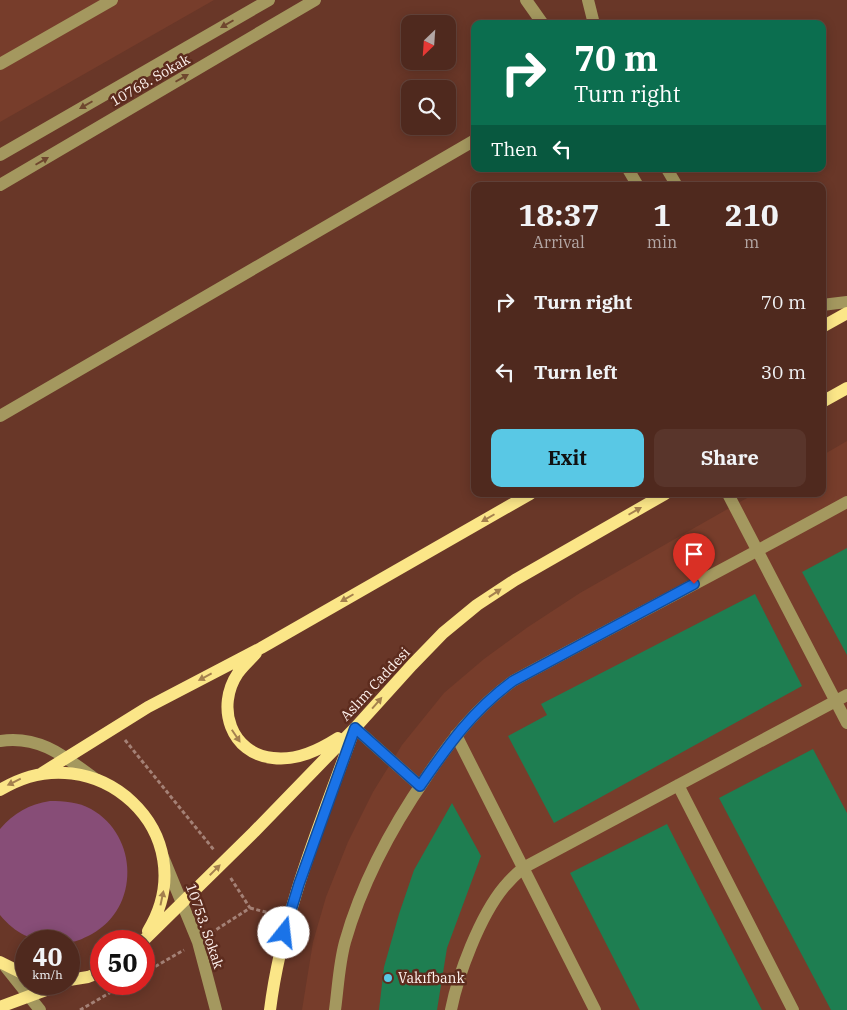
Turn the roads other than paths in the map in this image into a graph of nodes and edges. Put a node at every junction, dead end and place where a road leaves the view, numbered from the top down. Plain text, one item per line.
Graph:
1 (112, 0) edge
2 (269, 0) edge
3 (315, 0) edge
4 (526, 0) edge
5 (588, 0) edge
6 (540, 20) edge
7 (593, 20) edge
8 (0, 64) edge
9 (471, 142) edge
10 (0, 155) edge
11 (0, 185) edge
12 (847, 302) edge
13 (826, 305) edge
14 (847, 313) edge
15 (826, 325) edge
16 (847, 388) edge
17 (826, 400) edge
18 (0, 416) edge
19 (525, 497) edge
20 (660, 497) edge
21 (730, 497) edge
22 (847, 502) edge
23 (758, 551) junction
24 (260, 648) junction
25 (847, 695) edge
26 (835, 701) junction
27 (847, 724) edge
28 (355, 728) junction
29 (456, 735) junction
30 (0, 741) edge
31 (67, 758) junction
32 (42, 773) junction
33 (94, 778) junction
34 (678, 785) junction
35 (420, 786) junction
36 (0, 790) edge
37 (162, 854) junction
38 (522, 868) junction
39 (182, 903) junction
40 (149, 930) edge
41 (154, 930) edge
42 (2, 964) edge
43 (15, 970) edge
44 (29, 996) junction
45 (0, 1007) edge
46 (40, 1010) edge
47 (216, 1010) edge
48 (270, 1010) edge
49 (335, 1010) edge
50 (451, 1010) edge
51 (595, 1010) edge
52 (793, 1010) edge

1 - 8 street
2 -> 10 street, 10768. Sokak
11 -> 3 street, 10768. Sokak
4 - 6 street
5 - 7 street
9 - 18 street
12 - 13 street
14 - 15 main road
16 - 17 main road
19 -> 24 main road
28 -> 20 main road, Aslım Caddesi
21 - 23 street
22 - 23 street
23 - 26 street
23 - 29 street
24 -> 28 main road
24 -> 31 main road
25 - 26 street
26 - 27 street
26 - 34 street
28 - 35 street
39 -> 28 main road, Aslım Caddesi
28 - 48 main road
29 - 35 street
29 - 38 street
30 - 31 street
31 - 32 main road
31 - 33 street
32 - 33 main road
32 -> 36 main road
33 - 37 main road
34 - 38 street
34 - 52 street
35 - 49 street
37 - 39 street, 10753. Sokak
40 -> 37 main road
38 - 50 street
38 - 51 street
39 - 41 main road, Aslım Caddesi
39 - 47 street, 10753. Sokak
42 - 43 main road
42 - 44 street
44 - 45 main road
44 - 46 street

